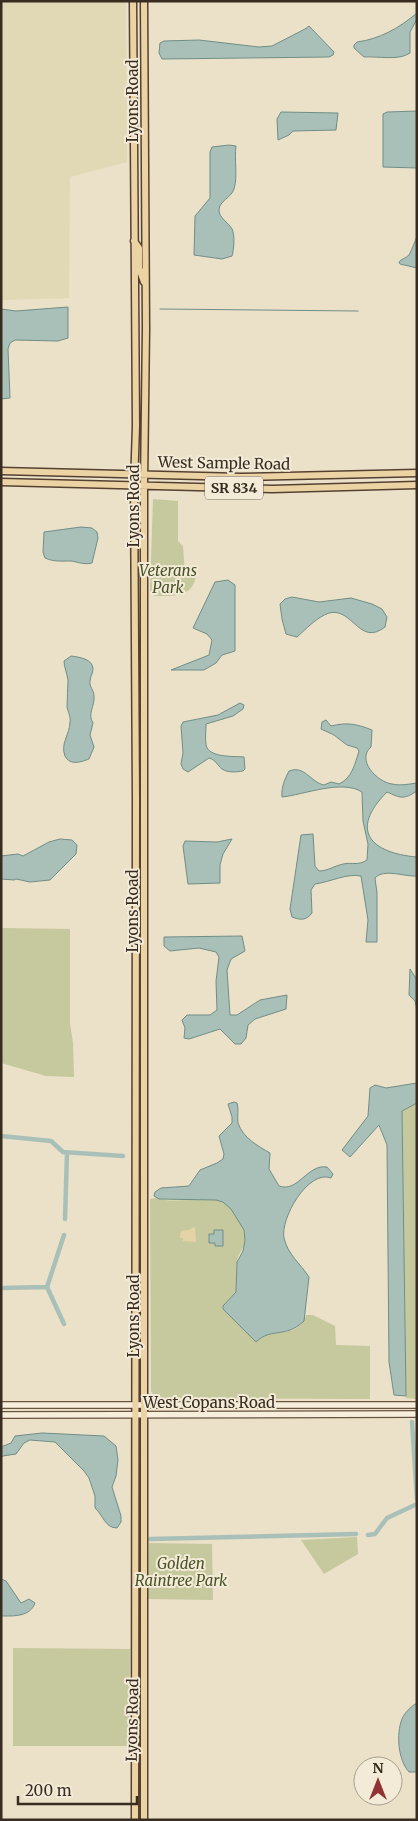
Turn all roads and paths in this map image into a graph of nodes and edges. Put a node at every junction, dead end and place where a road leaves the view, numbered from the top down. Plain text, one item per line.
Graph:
1 (133, 1) edge
2 (144, 1) edge
3 (133, 53) junction
4 (145, 53) junction
5 (134, 241) junction
6 (146, 288) junction
7 (1, 471) edge
8 (134, 473) junction
9 (417, 473) edge
10 (145, 474) junction
11 (1, 482) edge
12 (134, 485) junction
13 (417, 485) edge
14 (144, 486) junction
15 (136, 1404) junction
16 (146, 1404) junction
17 (1, 1405) edge
18 (417, 1405) edge
19 (136, 1414) junction
20 (144, 1414) junction
21 (417, 1414) edge
22 (1, 1415) edge
23 (135, 1820) edge
24 (144, 1820) edge

1 - 3 main road, Lyons Road
2 - 4 main road, Lyons Road
3 - 4 main road
3 - 5 main road, Lyons Road
4 - 6 main road, Lyons Road
5 - 6 main road
5 - 8 main road, Lyons Road
6 - 10 main road, Lyons Road
7 - 8 main road, West Sample Road / SR 834
8 - 10 main road, West Sample Road / SR 834
8 - 12 main road, Lyons Road
9 - 10 main road, West Sample Road / SR 834
10 - 14 main road, Lyons Road
11 - 12 main road, West Sample Road / SR 834
12 - 14 main road, West Sample Road / SR 834
12 - 15 main road, Lyons Road
13 - 14 main road, West Sample Road / SR 834
14 - 16 main road, Lyons Road
15 - 16 main road, West Copans Road
15 - 17 main road, West Copans Road
15 - 19 main road, Lyons Road
16 - 18 main road, West Copans Road
16 - 20 main road, Lyons Road
19 - 20 main road, West Copans Road
19 - 22 main road, West Copans Road
19 - 23 main road, Lyons Road
20 - 21 main road, West Copans Road
20 - 24 main road, Lyons Road

